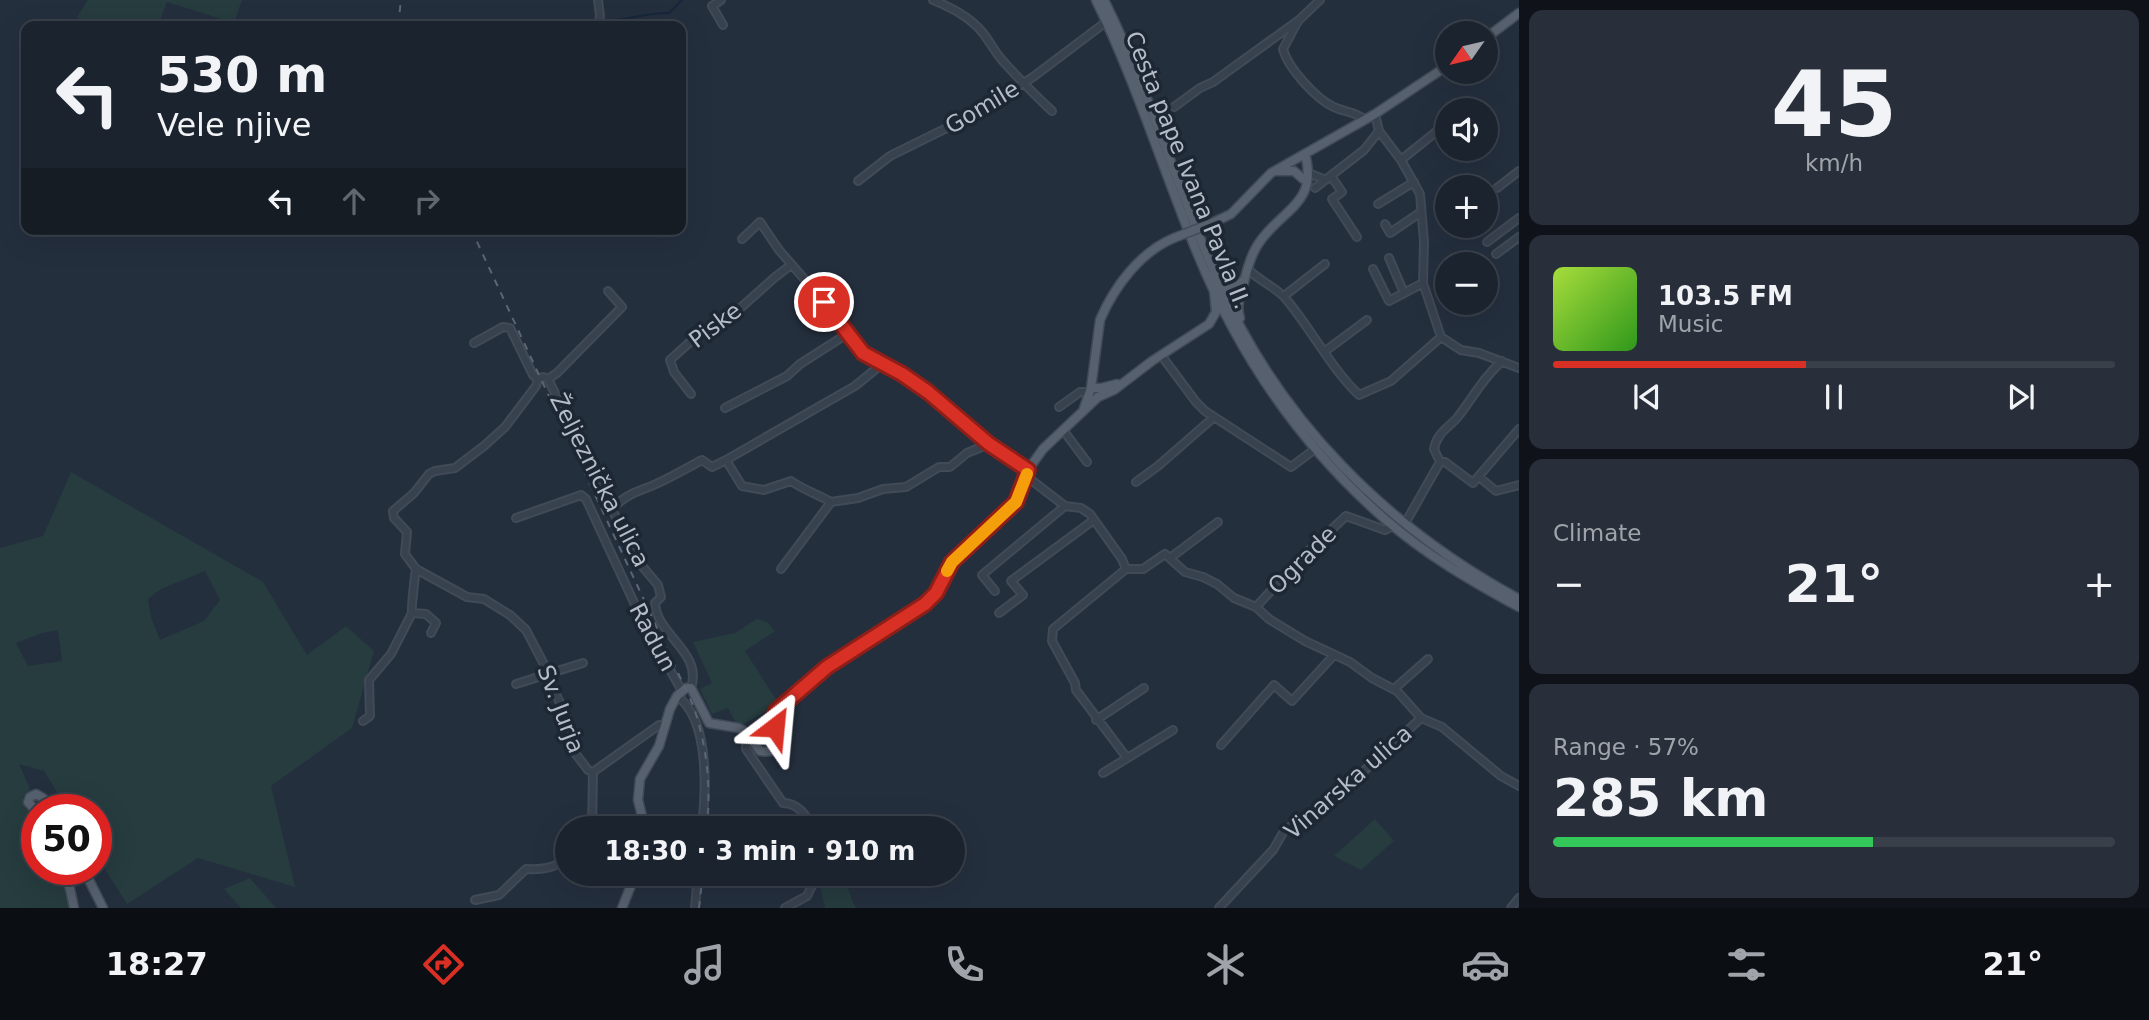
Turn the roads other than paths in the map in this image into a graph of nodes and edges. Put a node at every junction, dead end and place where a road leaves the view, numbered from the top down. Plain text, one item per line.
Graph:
1 (598, 0) edge
2 (721, 0) edge
3 (933, 0) edge
4 (1096, 0) edge
5 (1104, 0) edge
6 (1320, 0) edge
7 (710, 3) edge
8 (1519, 13) edge
9 (1299, 20) junction
10 (599, 21) edge
11 (723, 25) dead end
12 (1102, 25) dead end
13 (1498, 29) edge
14 (1435, 74) edge
15 (1021, 82) junction
16 (1174, 107) dead end
17 (1052, 111) dead end
18 (1375, 114) junction
19 (1365, 120) junction
20 (1379, 131) junction
21 (1435, 133) edge
22 (1301, 156) junction
23 (1401, 160) junction
24 (1519, 171) edge
25 (1271, 173) junction
26 (1329, 178) junction
27 (858, 181) dead end
28 (1308, 182) junction
29 (1414, 182) junction
30 (1498, 187) edge
31 (1378, 204) dead end
32 (1421, 212) junction
33 (1519, 218) edge
34 (1385, 224) dead end
35 (1357, 237) dead end
36 (1519, 237) edge
37 (742, 239) dead end
38 (1487, 242) dead end
39 (1498, 253) edge
40 (1389, 258) dead end
41 (1210, 264) junction
42 (1325, 264) dead end
43 (792, 265) junction
44 (1248, 269) junction
45 (1373, 269) dead end
46 (1244, 280) junction
47 (1423, 283) junction
48 (608, 291) dead end
49 (1214, 291) junction
50 (1404, 293) junction
51 (1284, 296) junction
52 (1367, 320) dead end
53 (1209, 324) junction
54 (847, 334) junction
55 (1441, 337) junction
56 (1243, 341) junction
57 (474, 343) dead end
58 (1324, 352) junction
59 (1161, 355) junction
60 (1502, 361) junction
61 (882, 364) junction
62 (1519, 368) edge
63 (538, 379) junction
64 (548, 379) junction
65 (1092, 393) junction
66 (691, 394) dead end
67 (1059, 407) dead end
68 (725, 408) dead end
69 (1213, 418) junction
70 (1519, 429) edge
71 (1063, 430) junction
72 (989, 444) junction
73 (1311, 452) dead end
74 (726, 460) junction
75 (1087, 461) dead end
76 (1440, 462) junction
77 (1027, 473) junction
78 (1479, 477) junction
79 (1136, 482) dead end
80 (1519, 485) edge
81 (831, 502) junction
82 (1065, 506) junction
83 (612, 509) junction
84 (516, 518) dead end
85 (1093, 518) junction
86 (1407, 520) dead end
87 (1218, 522) dead end
88 (1389, 528) dead end
89 (1170, 558) junction
90 (416, 569) junction
91 (781, 569) dead end
92 (1126, 569) junction
93 (995, 591) dead end
94 (1519, 599) edge
95 (1256, 607) junction
96 (1519, 607) edge
97 (412, 613) junction
98 (999, 613) dead end
99 (431, 633) dead end
100 (1334, 654) junction
101 (1428, 659) dead end
102 (583, 663) dead end
103 (548, 672) junction
104 (516, 684) dead end
105 (1144, 688) dead end
106 (1394, 689) junction
107 (683, 692) junction
108 (1421, 718) junction
109 (1096, 720) junction
110 (363, 721) dead end
111 (665, 725) junction
112 (1173, 730) dead end
113 (752, 740) junction
114 (1222, 745) dead end
115 (1127, 758) junction
116 (593, 772) junction
117 (1103, 773) dead end
118 (1519, 786) edge
119 (592, 816) edge
120 (642, 816) edge
121 (703, 816) edge
122 (807, 816) edge
123 (555, 866) edge
124 (69, 885) edge
125 (92, 885) edge
126 (630, 886) edge
127 (697, 886) edge
128 (812, 886) edge
129 (1519, 898) edge
130 (475, 900) dead end
131 (74, 908) edge
132 (103, 908) edge
133 (622, 908) edge
134 (695, 908) edge
135 (785, 908) edge
136 (1219, 908) edge
137 (1511, 908) edge

1 - 10 street
2 - 7 street
3 - 15 street
4 - 49 main road, Cesta pape Ivana Pavla II.
5 - 41 main road, Cesta pape Ivana Pavla II.
6 - 9 street
7 - 11 street
8 - 13 main road
9 - 16 street
9 - 19 street
12 - 15 street, Gomile
14 - 18 main road
15 - 17 street
15 - 27 street, Gomile
18 - 19 main road
18 - 20 street
19 - 22 main road
20 - 23 street
20 - 26 street
21 - 23 street
22 - 25 main road
22 - 28 main road
23 - 29 street
24 - 30 street
25 - 28 main road
25 - 65 main road, bridge
26 - 28 street
26 - 28 street
26 - 35 street
28 - 44 main road
29 - 31 street
29 - 32 street
32 - 34 street
32 - 47 street
33 - 38 street
36 - 39 street
37 - 43 street
40 - 50 street
41 - 46 main road
41 - 56 main road, Cesta pape Ivana Pavla II.
42 - 51 street
43 - 54 street
43 - 66 street, Piske
44 - 46 main road
44 - 51 street
45 - 50 street
46 - 56 main road
47 - 50 street
47 - 55 street
48 - 64 street, Željeznička ulica
49 - 53 main road
49 - 56 main road, Cesta pape Ivana Pavla II.
51 - 58 street
52 - 58 street
53 - 56 main road
53 - 59 main road
54 - 61 street
54 - 68 street
55 - 58 street
55 - 60 street
56 - 94 main road, Cesta pape Ivana Pavla II.
56 - 96 main road, Cesta pape Ivana Pavla II.
57 - 63 street
59 - 65 main road
59 - 69 street
60 - 62 street
60 - 76 street
61 - 72 street
61 - 74 street
63 - 64 street
63 - 90 street
64 - 83 street, Željeznička ulica
65 - 67 street
65 - 71 main road
69 - 73 street
69 - 79 street
70 - 78 street
71 - 75 street
71 - 77 main road
72 - 77 street
72 - 81 street
74 - 81 street
74 - 83 street
76 - 78 street
76 - 86 street
77 - 82 street
77 - 113 main road
78 - 80 street
81 - 91 street
82 - 85 street
82 - 93 street
83 - 107 street, Željeznička ulica
84 - 107 street, Radun
85 - 92 street
85 - 98 street
87 - 89 street
88 - 95 street, Ograde
89 - 92 street
89 - 95 street
90 - 97 street
90 - 103 street, Sv. Jurja
92 - 109 street
95 - 100 street
97 - 99 street
97 - 110 street
100 - 106 street
100 - 114 street
101 - 106 street
102 - 103 street
103 - 104 street
103 - 116 street, Sv. Jurja
105 - 109 street
106 - 108 street
107 - 111 main road
107 - 113 main road
107 - 121 street
108 - 118 street
108 - 136 street, Vinarska ulica
109 - 115 street
111 - 116 street, Sv. Jurja
111 - 120 main road
112 - 115 street
113 - 122 street
115 - 117 street
116 - 119 street
123 - 130 street
124 - 131 main road
125 - 132 main road
126 - 133 main road
127 - 134 street
128 - 135 street
129 - 137 street

